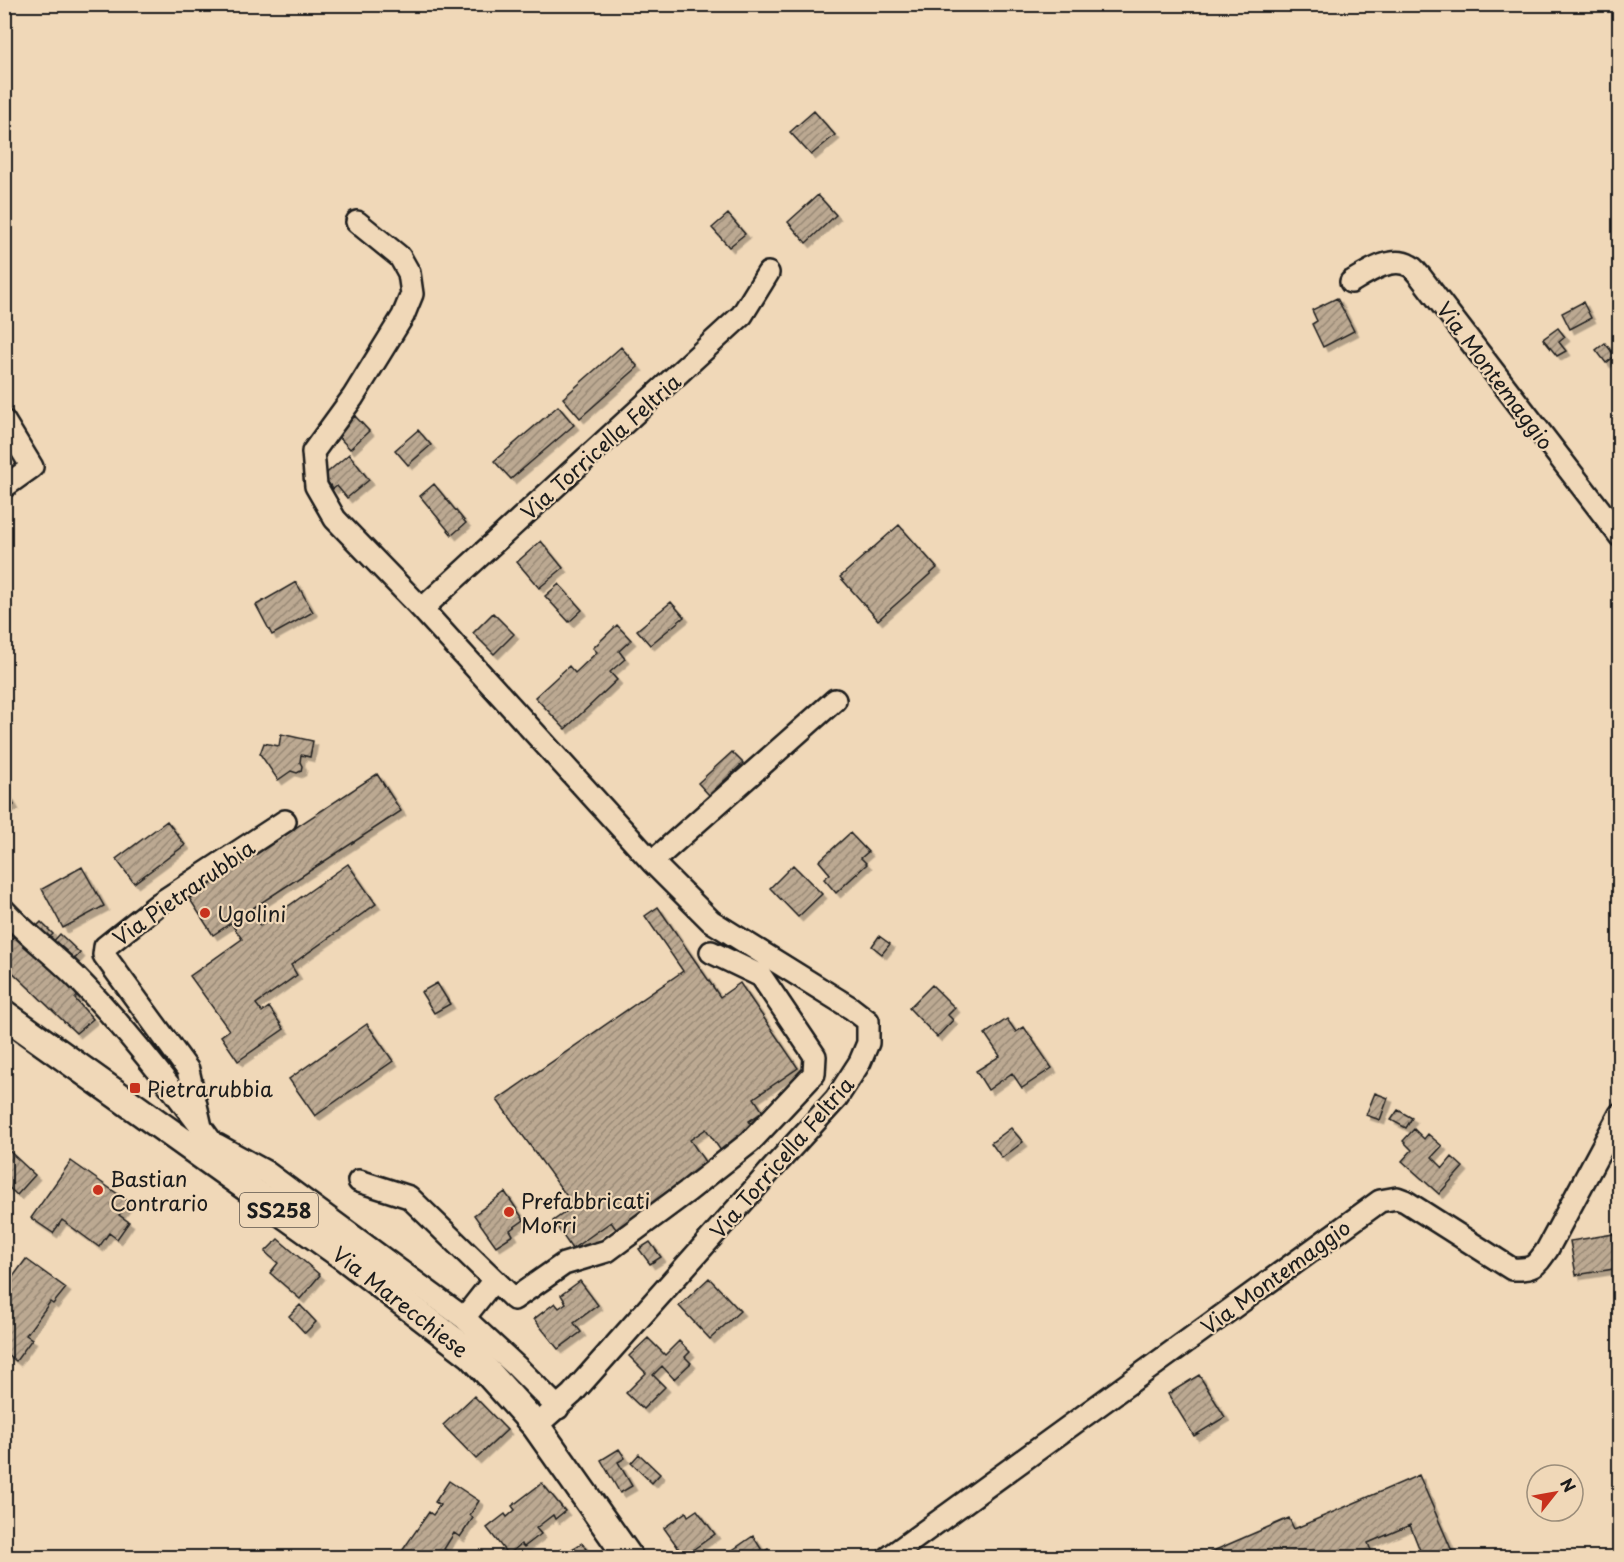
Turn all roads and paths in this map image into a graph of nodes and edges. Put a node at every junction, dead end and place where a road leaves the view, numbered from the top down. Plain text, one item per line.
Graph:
1 (357, 222) dead end
2 (768, 273) dead end
3 (1351, 282) dead end
4 (4, 421) edge
5 (4, 487) edge
6 (1620, 536) edge
7 (422, 609) junction
8 (835, 700) dead end
9 (285, 821) dead end
10 (652, 862) junction
11 (4, 910) edge
12 (711, 952) dead end
13 (4, 1014) edge
14 (1620, 1114) edge
15 (207, 1135) junction
16 (359, 1181) dead end
17 (242, 1184) junction
18 (494, 1280) junction
19 (464, 1318) junction
20 (558, 1408) junction
21 (536, 1426) junction
22 (629, 1557) edge
23 (888, 1557) edge

1 - 7 street, Via Torricella Feltria
2 - 7 street, Via Torricella Feltria
3 - 6 street, Via Montemaggio
4 - 5 street
7 - 10 street, Via Torricella Feltria
8 - 10 street
9 - 15 street, Via Pietrarubbia
10 - 20 street, Via Torricella Feltria
11 - 15 street, Via Pietrarubbia
12 - 18 street
13 - 17 main road, Via Marecchiese / SS258
14 - 23 street, Via Montemaggio
15 - 17 street, Via Pietrarubbia
15 - 19 street
16 - 18 street
17 - 21 main road, Via Marecchiese / SS258
18 - 19 street
19 - 20 street
20 - 21 street, Via Torricella Feltria
21 - 22 main road, Via Marecchiese / SS258

